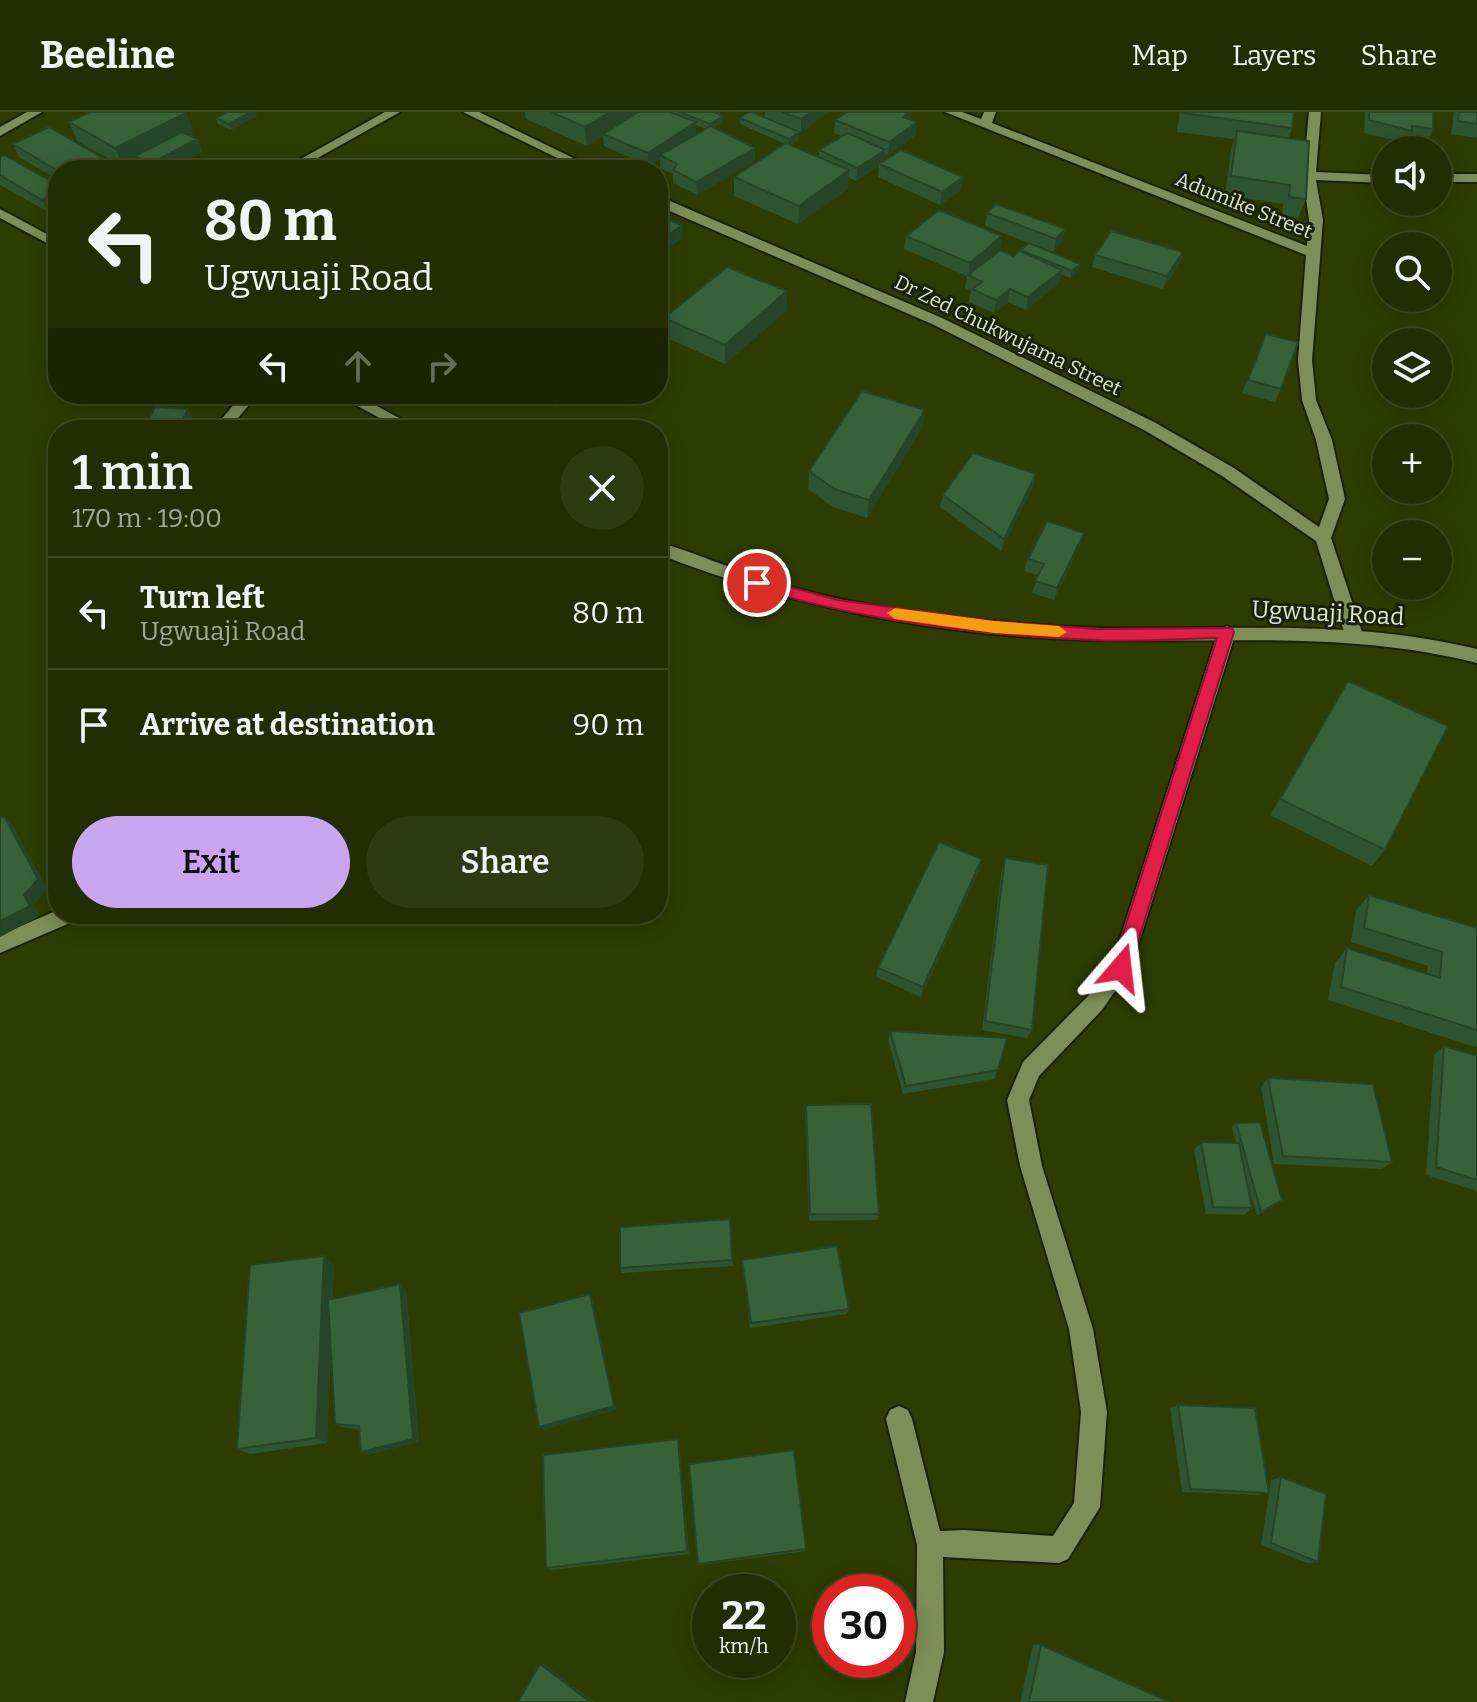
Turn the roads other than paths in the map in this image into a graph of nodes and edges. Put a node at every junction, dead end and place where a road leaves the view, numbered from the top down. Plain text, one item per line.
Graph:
1 (36, 112) edge
2 (394, 112) edge
3 (469, 112) edge
4 (951, 112) edge
5 (1315, 112) edge
6 (987, 119) edge
7 (0, 132) edge
8 (305, 160) edge
9 (571, 160) edge
10 (1309, 176) junction
11 (1372, 178) edge
12 (1452, 178) edge
13 (1477, 178) edge
14 (668, 205) edge
15 (0, 213) edge
16 (48, 239) edge
17 (1313, 253) junction
18 (242, 404) edge
19 (362, 404) edge
20 (229, 420) edge
21 (394, 420) edge
22 (1323, 538) junction
23 (668, 552) edge
24 (1227, 632) junction
25 (1354, 635) junction
26 (1477, 656) edge
27 (48, 923) edge
28 (0, 944) edge
29 (899, 1419) dead end
30 (930, 1545) junction
31 (919, 1702) edge

1 - 7 street
2 - 8 street
3 - 9 street
4 - 6 street, Adumike Street
5 - 10 street
6 - 17 street, Adumike Street
10 - 11 street
10 - 17 street
12 - 13 street
14 - 22 street, Dr Zed Chukwujama Street
15 - 16 street
17 - 22 street, Adumike Street
18 - 20 street
19 - 21 street
22 - 25 street
23 - 24 street, Ugwuaji Road
24 - 25 street, Ugwuaji Road
24 - 30 street
25 - 26 street, Ugwuaji Road
27 - 28 street
29 - 30 street
30 - 31 street

